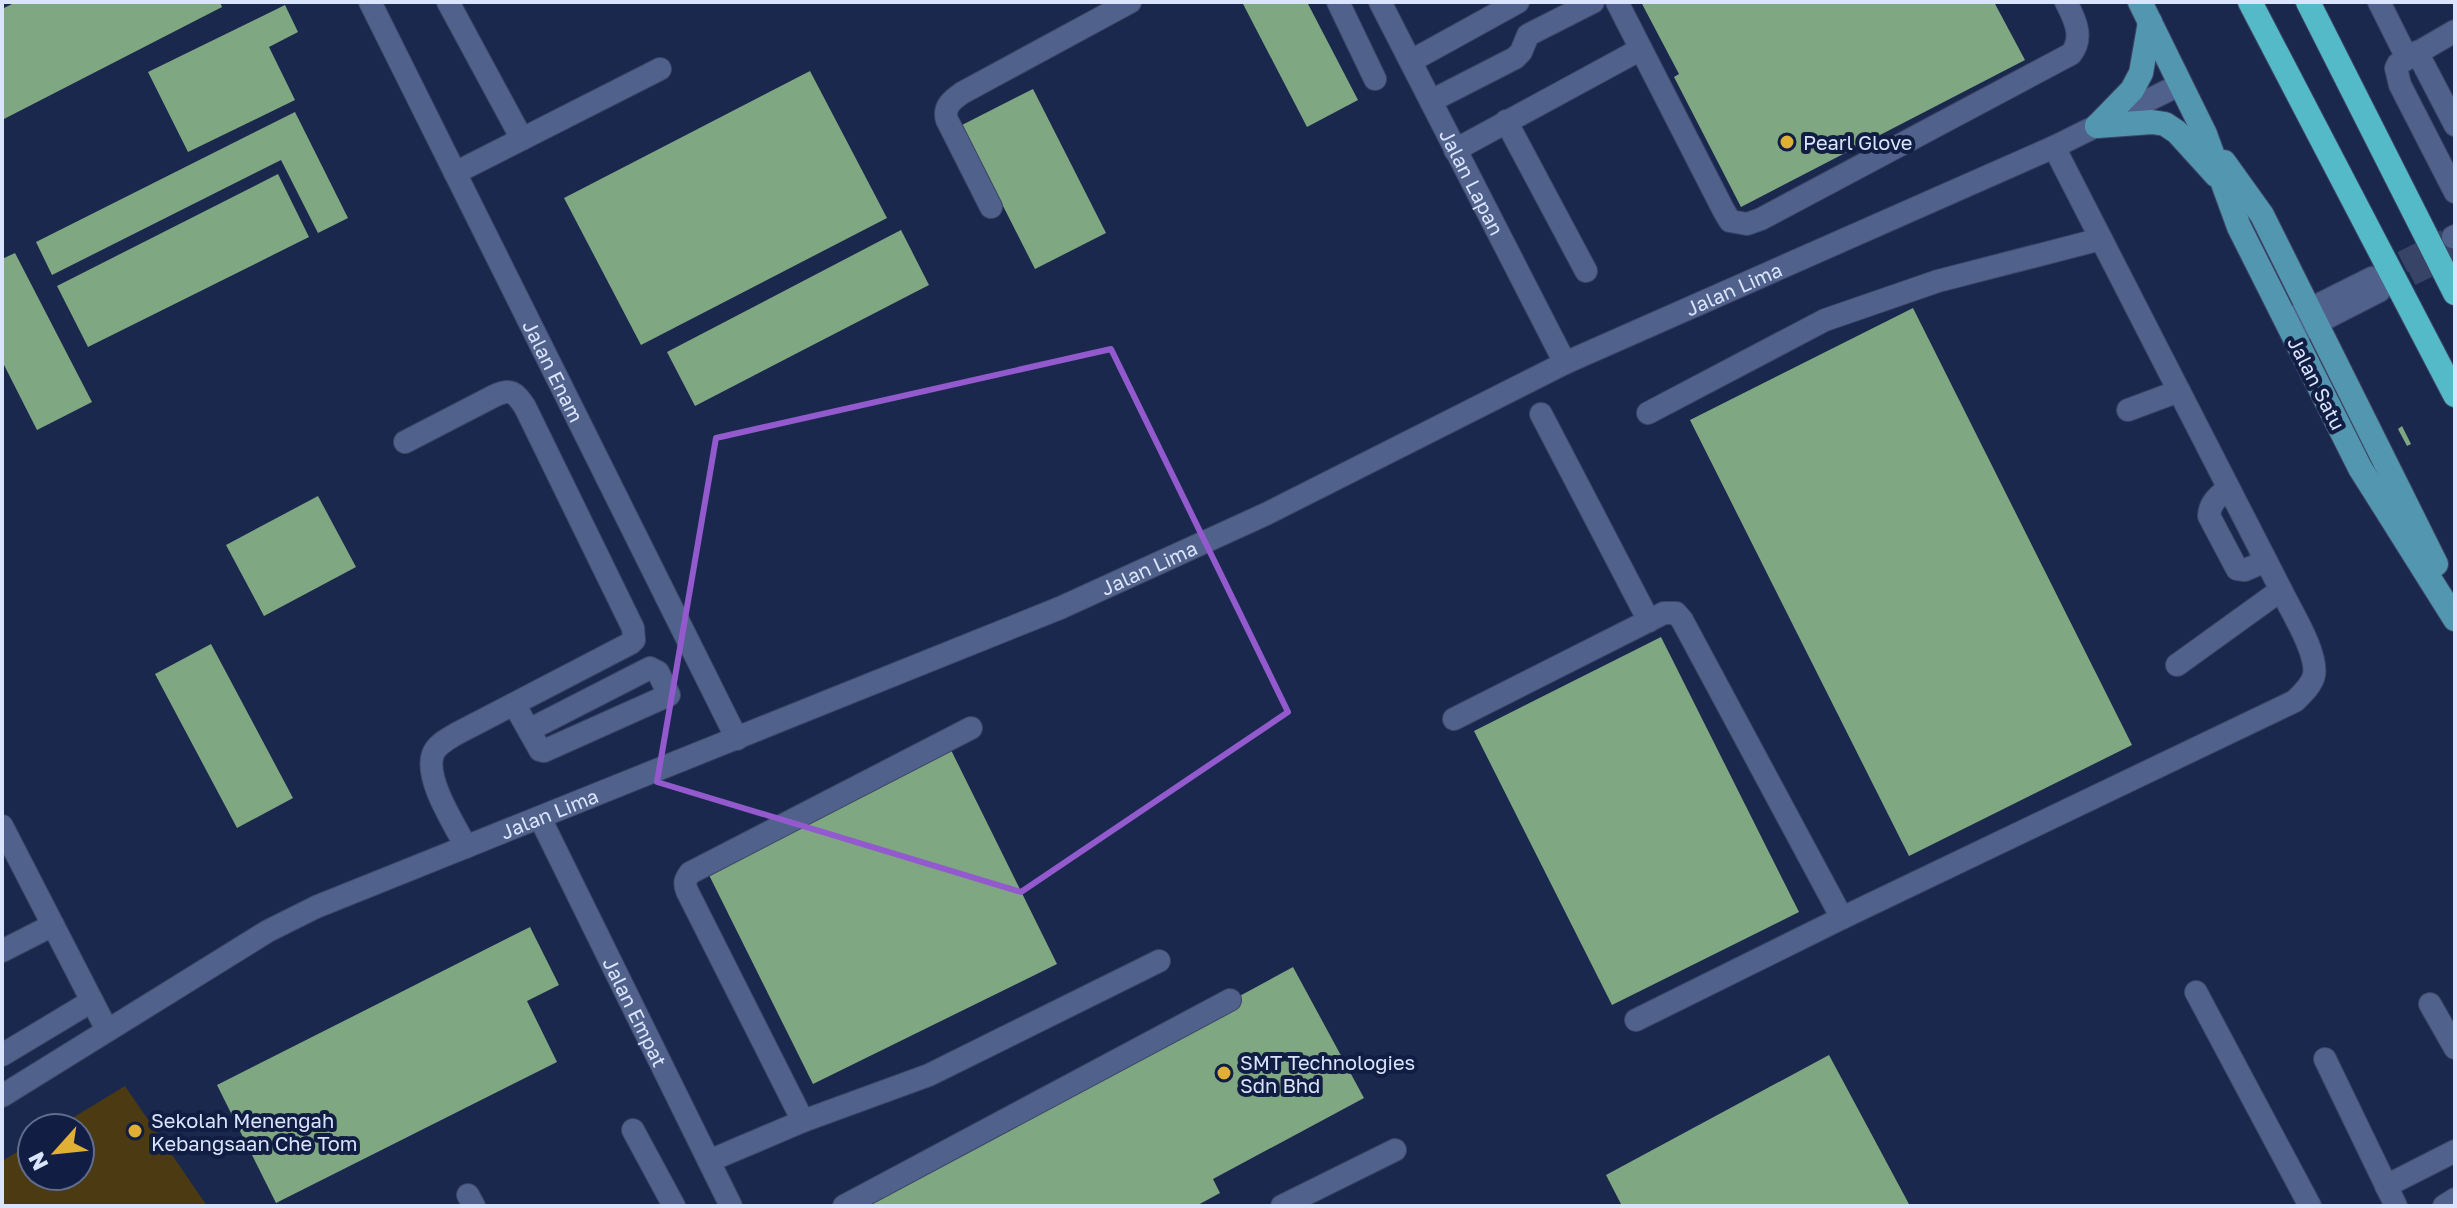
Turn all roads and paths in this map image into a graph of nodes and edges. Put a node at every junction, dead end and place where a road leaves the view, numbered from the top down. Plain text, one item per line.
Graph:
1 (370, 2) edge
2 (448, 2) edge
3 (1130, 2) edge
4 (1338, 2) edge
5 (1380, 2) edge
6 (1518, 2) edge
7 (1593, 2) edge
8 (1617, 2) edge
9 (2066, 2) edge
10 (2250, 2) edge
11 (2269, 2) edge
12 (2308, 2) edge
13 (2379, 2) edge
14 (1484, 10) edge
15 (2145, 12) edge
16 (2453, 37) edge
17 (1641, 49) junction
18 (2412, 55) junction
19 (1411, 61) junction
20 (660, 69) dead end
21 (1375, 79) dead end
22 (2181, 84) junction
23 (1431, 101) junction
24 (1506, 121) junction
25 (2455, 125) edge
26 (2097, 126) junction
27 (2205, 134) junction
28 (522, 139) junction
29 (2054, 147) junction
30 (1455, 150) junction
31 (455, 173) junction
32 (2222, 181) junction
33 (2345, 187) junction
34 (2455, 192) edge
35 (991, 207) dead end
36 (2101, 239) junction
37 (1586, 271) dead end
38 (2376, 284) tunnel mouth
39 (2455, 293) edge
40 (2313, 316) junction
41 (2290, 328) junction
42 (1565, 363) junction
43 (2179, 391) junction
44 (2455, 395) edge
45 (2128, 410) dead end
46 (1648, 413) dead end
47 (1541, 414) dead end
48 (405, 442) dead end
49 (2281, 590) junction
50 (2455, 602) edge
51 (2455, 619) edge
52 (1649, 621) junction
53 (2177, 665) dead end
54 (514, 704) junction
55 (1454, 719) dead end
56 (971, 728) dead end
57 (529, 730) junction
58 (737, 739) junction
59 (540, 818) junction
60 (5, 838) edge
61 (466, 847) junction
62 (1842, 918) junction
63 (53, 925) junction
64 (2, 951) edge
65 (1159, 961) dead end
66 (2196, 992) dead end
67 (1230, 1000) dead end
68 (92, 1001) junction
69 (2430, 1004) dead end
70 (1636, 1020) dead end
71 (107, 1030) junction
72 (2455, 1048) edge
73 (2, 1055) edge
74 (2325, 1059) dead end
75 (2, 1096) edge
76 (803, 1121) junction
77 (633, 1130) dead end
78 (1395, 1150) dead end
79 (2455, 1151) edge
80 (709, 1161) junction
81 (2391, 1196) edge
82 (2455, 1199) edge
83 (674, 1206) edge
84 (731, 1206) edge
85 (844, 1206) edge
86 (1282, 1206) edge
87 (2310, 1206) edge
88 (2444, 1206) edge

1 - 31 street, Jalan Enam
2 - 28 street
3 - 35 street
4 - 21 street
5 - 19 street, Jalan Lapan
6 - 14 street
7 - 23 street
8 - 17 street
9 - 17 street
10 - 33 highway
11 - 33 highway
12 - 39 highway
13 - 18 street
14 - 19 street
15 - 22 main road, Jalan Satu
15 - 26 main road
16 - 18 street
17 - 24 street
18 - 25 street
18 - 34 street
19 - 23 street, Jalan Lapan
20 - 28 street
22 - 26 street, Jalan Lima
22 - 27 main road, Jalan Satu
23 - 30 street, Jalan Lapan
24 - 30 street
24 - 37 street
26 - 29 street, Jalan Lima
26 - 32 main road
27 - 32 main road, Jalan Satu
27 - 40 main road, Jalan Satu
28 - 31 street
29 - 36 street
29 - 42 street, Jalan Lima
30 - 42 street, Jalan Lapan
31 - 58 street, Jalan Enam
32 - 41 main road, Jalan Satu
33 - 44 highway
36 - 43 street
36 - 46 street
38 - 40 street
40 - 41 street
40 - 50 main road, Jalan Satu
41 - 51 main road, Jalan Satu
42 - 58 street, Jalan Lima
43 - 45 street
43 - 49 street
47 - 52 street
48 - 54 street
49 - 53 street
49 - 62 street
52 - 55 street
52 - 62 street
54 - 57 street
54 - 61 street
56 - 76 street
57 - 57 street
58 - 59 street, Jalan Lima
59 - 61 street, Jalan Lima
59 - 80 street, Jalan Empat
60 - 63 street
61 - 71 street, Jalan Lima
62 - 70 street
63 - 64 street
63 - 68 street
65 - 76 street
66 - 87 street
67 - 85 street
68 - 71 street
68 - 73 street
69 - 72 street
71 - 75 street, Jalan Lima
74 - 81 street
76 - 80 street
77 - 83 street
78 - 86 street
79 - 81 street
80 - 84 street, Jalan Empat
82 - 88 street

